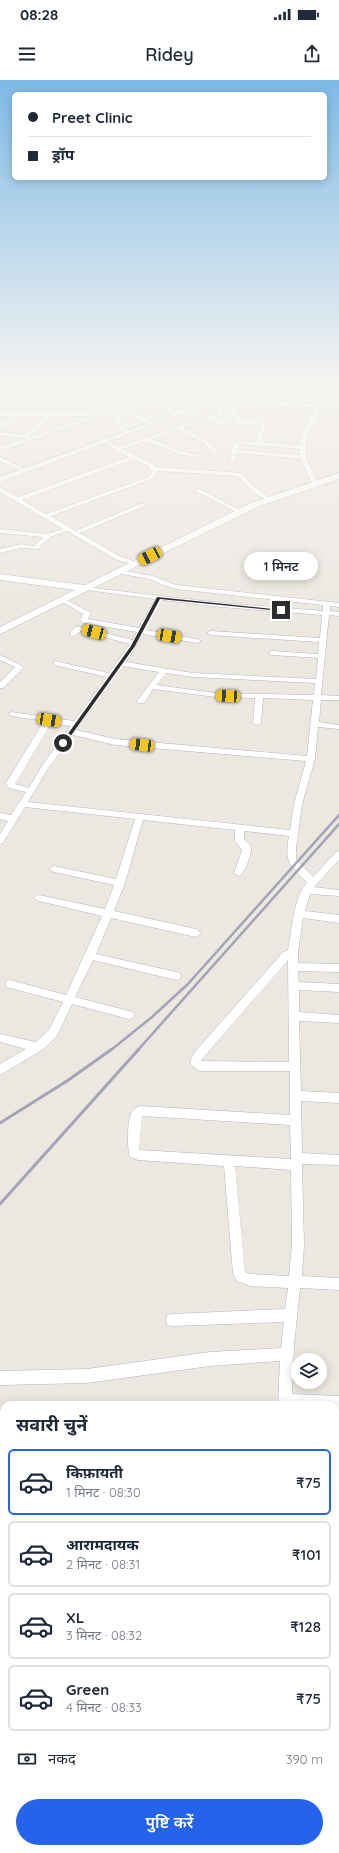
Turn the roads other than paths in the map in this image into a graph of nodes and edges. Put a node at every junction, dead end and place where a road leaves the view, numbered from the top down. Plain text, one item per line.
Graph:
1 (19, 468) edge
2 (35, 468) edge
3 (103, 468) edge
4 (308, 468) edge
5 (154, 469) joint
6 (26, 471) junction
7 (339, 476) edge
8 (0, 480) edge
9 (315, 484) junction
10 (0, 485) edge
11 (0, 489) edge
12 (198, 490) dead end
13 (20, 498) junction
14 (268, 499) junction
15 (142, 505) dead end
16 (240, 512) junction
17 (49, 515) junction
18 (68, 529) junction
19 (0, 530) edge
20 (78, 532) junction
21 (48, 536) junction
22 (0, 551) edge
23 (130, 562) junction
24 (119, 572) junction
25 (0, 577) edge
26 (87, 588) junction
27 (159, 598) junction
28 (63, 600) junction
29 (327, 604) junction
30 (339, 605) edge
31 (326, 614) junction
32 (339, 614) edge
33 (141, 630) junction
34 (0, 631) edge
35 (211, 633) dead end
36 (74, 634) dead end
37 (197, 640) dead end
38 (323, 640) junction
39 (135, 643) junction
40 (272, 653) dead end
41 (322, 656) junction
42 (0, 657) edge
43 (57, 663) dead end
44 (121, 663) junction
45 (163, 671) junction
46 (111, 676) junction
47 (319, 681) junction
48 (0, 686) edge
49 (152, 687) junction
50 (259, 697) junction
51 (318, 698) junction
52 (339, 698) edge
53 (141, 701) dead end
54 (12, 714) dead end
55 (49, 720) junction
56 (257, 723) dead end
57 (77, 724) junction
58 (315, 724) junction
59 (339, 727) edge
60 (72, 732) junction
61 (311, 759) junction
62 (31, 791) junction
63 (23, 804) junction
64 (0, 816) edge
65 (140, 817) junction
66 (14, 819) junction
67 (240, 827) junction
68 (292, 833) junction
69 (0, 841) edge
70 (339, 854) edge
71 (54, 868) dead end
72 (239, 873) dead end
73 (120, 883) junction
74 (309, 886) junction
75 (339, 893) edge
76 (39, 898) dead end
77 (108, 913) junction
78 (299, 914) junction
79 (339, 919) edge
80 (196, 934) dead end
81 (294, 952) junction
82 (90, 956) junction
83 (293, 967) junction
84 (339, 968) edge
85 (176, 976) dead end
86 (10, 984) dead end
87 (293, 986) junction
88 (339, 988) edge
89 (69, 999) junction
90 (129, 1014) dead end
91 (294, 1016) junction
92 (339, 1019) edge
93 (0, 1038) edge
94 (38, 1047) junction
95 (296, 1067) junction
96 (0, 1070) edge
97 (296, 1096) junction
98 (339, 1098) edge
99 (295, 1120) junction
100 (339, 1160) edge
101 (229, 1161) junction
102 (296, 1162) junction
103 (295, 1282) junction
104 (339, 1284) edge
105 (291, 1315) junction
106 (172, 1320) dead end
107 (286, 1354) junction
108 (0, 1378) edge
109 (284, 1401) edge

1 - 6 street
2 - 6 street
3 - 13 street
4 - 9 street
5 - 14 street
5 - 17 street
6 - 8 street
7 - 9 main road
9 - 14 main road
10 - 13 street
11 - 13 street
12 - 16 street
13 - 17 street
14 - 16 main road
15 - 20 street
16 - 23 main road
17 - 18 street
17 - 20 street
18 - 20 street
18 - 21 street
19 - 21 street
20 - 23 street
21 - 22 street
23 - 24 main road
24 - 26 main road
24 - 29 street
25 - 26 main road
26 - 27 street
26 - 28 main road
27 - 31 street
27 - 33 street
28 - 33 street
28 - 34 main road
29 - 30 street
29 - 31 street
31 - 32 street
31 - 38 street
33 - 37 street
33 - 39 street
35 - 38 street
36 - 39 street
38 - 41 street
39 - 44 street
40 - 41 street
41 - 47 street
42 - 48 street
43 - 46 street
44 - 45 street
44 - 46 street
45 - 47 street
45 - 49 street
46 - 57 street
47 - 51 street
49 - 50 street
49 - 53 street
50 - 51 street
50 - 56 street
51 - 52 street
51 - 58 street
54 - 55 street
55 - 57 street
55 - 62 street
57 - 60 street
58 - 59 street
58 - 61 street
60 - 61 street
60 - 62 street
61 - 68 street
62 - 63 street
63 - 65 street
63 - 66 street
64 - 66 street
65 - 67 street
65 - 73 street
66 - 69 street
67 - 68 street
67 - 72 street
68 - 74 street
70 - 74 street
71 - 73 street
73 - 77 street
74 - 75 street
74 - 78 street
76 - 77 street
77 - 80 street
77 - 82 street
78 - 79 street
78 - 81 street
81 - 83 street
81 - 95 street
82 - 85 street
82 - 89 street
83 - 84 street
83 - 87 street
86 - 89 street
87 - 88 street
87 - 91 street
89 - 90 street
89 - 94 street
91 - 92 street
91 - 95 street
93 - 94 street
94 - 96 street
95 - 97 street
97 - 98 street
97 - 99 street
99 - 101 street
99 - 102 street
100 - 102 street
101 - 102 street
101 - 103 street
102 - 103 street
103 - 104 street
103 - 105 street
105 - 106 street
105 - 107 street
107 - 108 street
107 - 109 street

